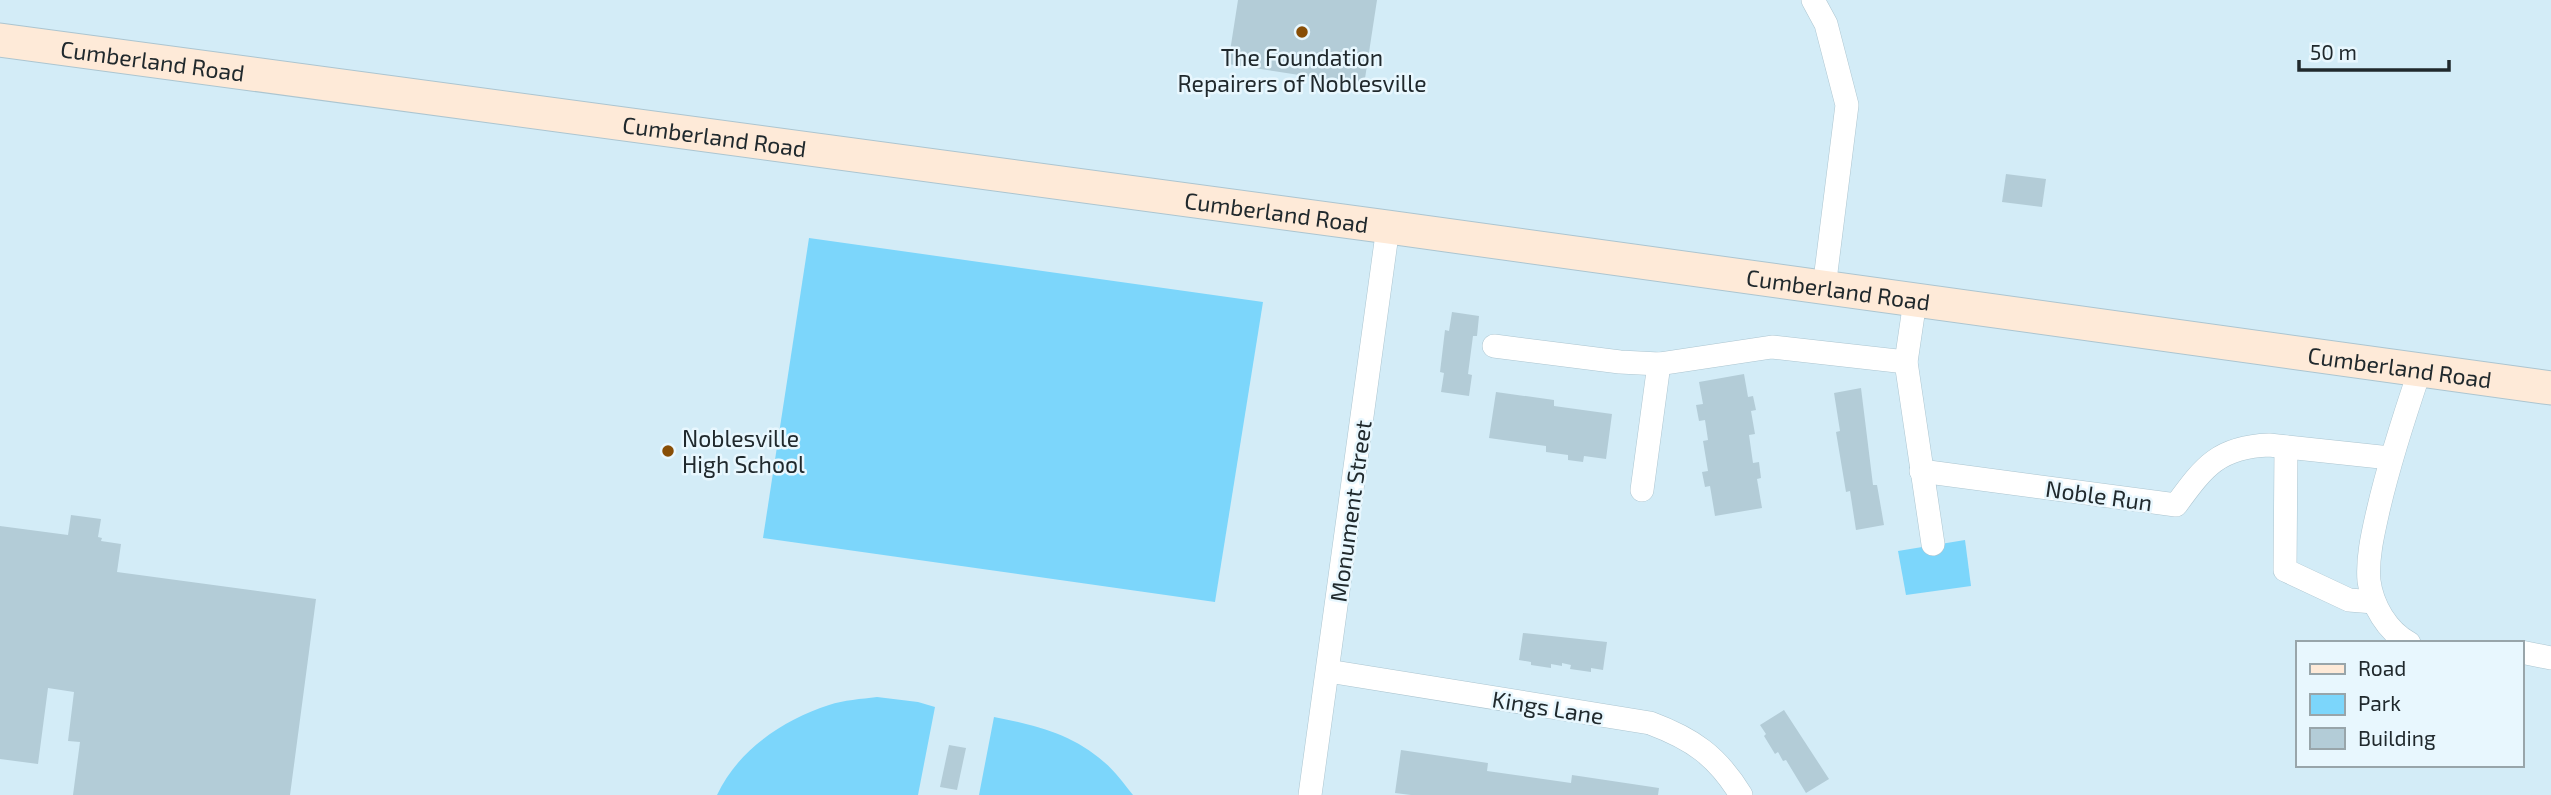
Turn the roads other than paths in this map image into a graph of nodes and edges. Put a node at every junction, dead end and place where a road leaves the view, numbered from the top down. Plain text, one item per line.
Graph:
1 (1813, 0) edge
2 (0, 40) edge
3 (1388, 227) junction
4 (1824, 288) junction
5 (1915, 301) junction
6 (1494, 346) dead end
7 (1906, 362) junction
8 (1659, 364) junction
9 (2420, 370) junction
10 (2551, 388) edge
11 (2286, 447) junction
12 (2390, 458) junction
13 (1921, 471) junction
14 (1642, 490) dead end
15 (1933, 544) dead end
16 (2374, 602) junction
17 (2407, 641) edge
18 (2523, 652) edge
19 (2551, 658) edge
20 (1328, 671) junction
21 (1310, 795) edge
22 (1741, 795) edge

1 - 4 street
2 - 3 street, Cumberland Road
3 - 4 street, Cumberland Road
3 - 20 street, Monument Street
4 - 5 street, Cumberland Road
5 - 7 street
5 - 9 street, Cumberland Road
6 - 8 street
7 - 8 street
7 - 13 street
8 - 14 street
9 - 10 street, Cumberland Road
9 - 12 street
11 - 12 street
11 - 13 street, Noble Run
11 - 16 street
12 - 16 street
13 - 15 street
16 - 17 street
18 - 19 street
20 - 21 street, Monument Street
20 - 22 street, Kings Lane

